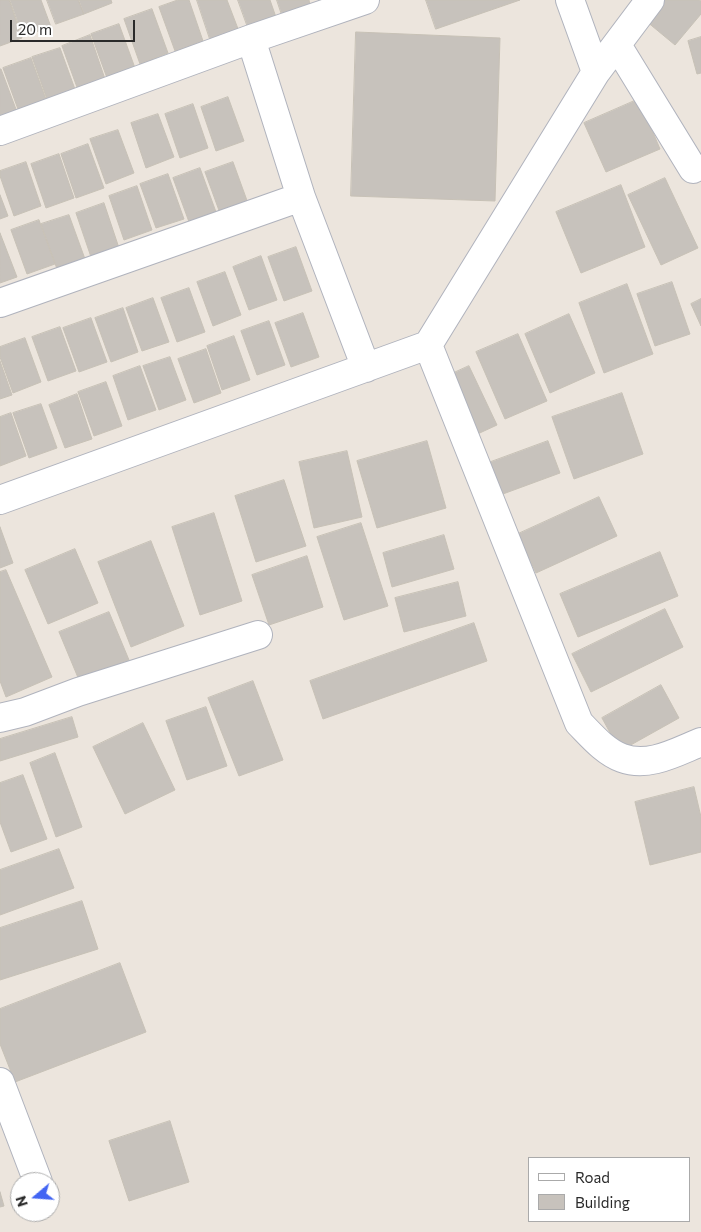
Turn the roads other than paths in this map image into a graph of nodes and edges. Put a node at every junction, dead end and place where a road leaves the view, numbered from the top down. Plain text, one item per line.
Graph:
1 (365, 0) edge
2 (570, 0) edge
3 (650, 0) edge
4 (251, 39) junction
5 (617, 45) junction
6 (596, 72) junction
7 (0, 131) edge
8 (693, 169) dead end
9 (301, 197) junction
10 (0, 303) edge
11 (428, 345) junction
12 (366, 368) junction
13 (0, 500) edge
14 (258, 635) dead end
15 (0, 718) edge
16 (701, 742) edge
17 (0, 1082) edge
18 (34, 1172) edge

1 - 4 street
2 - 6 street
3 - 5 street
4 - 7 street
4 - 9 street
5 - 6 street
5 - 8 street
6 - 11 street
9 - 10 street
9 - 12 street
11 - 12 street
11 - 16 street
12 - 13 street
14 - 15 street
17 - 18 street

